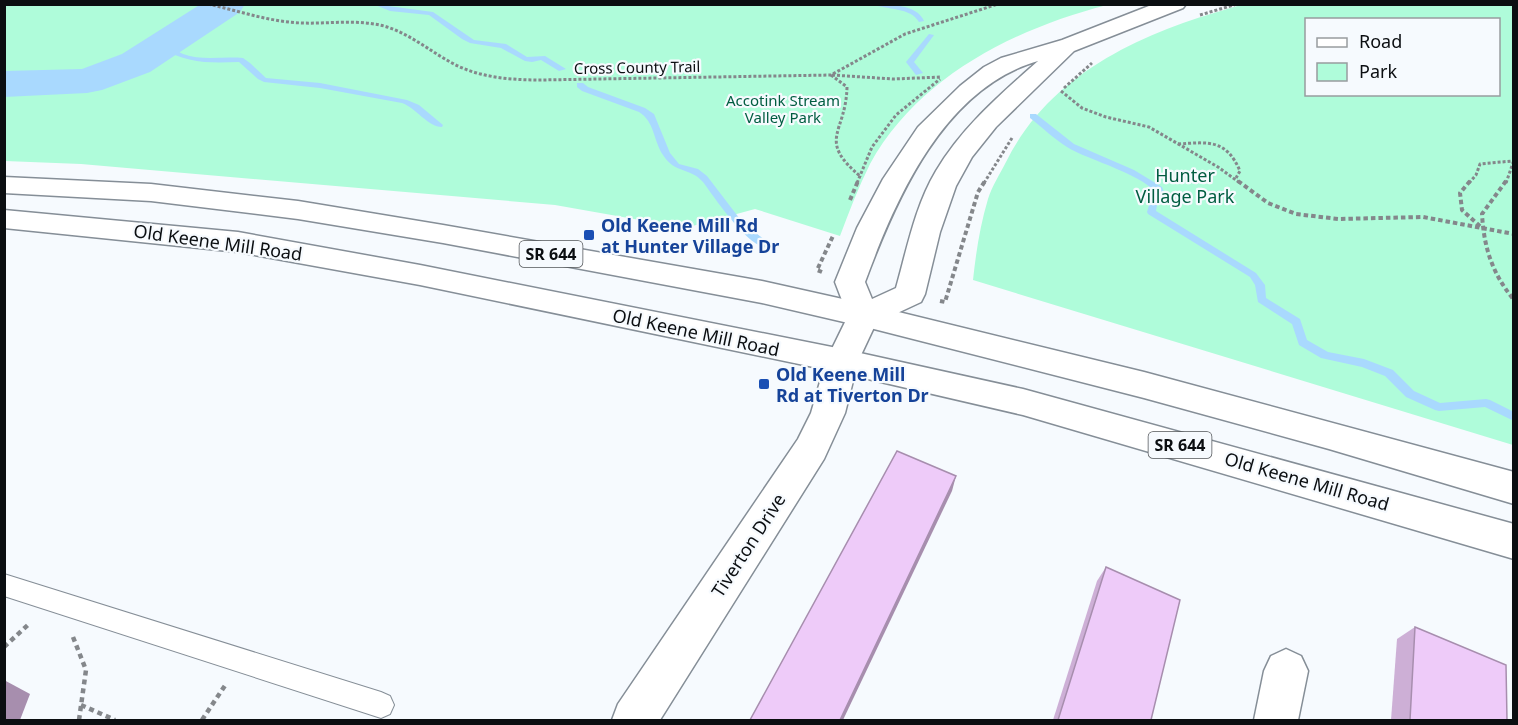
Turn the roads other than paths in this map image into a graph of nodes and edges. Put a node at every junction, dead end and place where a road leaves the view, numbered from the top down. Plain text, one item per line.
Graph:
1 (1176, 4) edge
2 (1067, 46) junction
3 (4, 185) edge
4 (4, 219) edge
5 (864, 315) junction
6 (843, 361) junction
7 (1514, 488) edge
8 (1514, 542) edge
9 (4, 585) edge
10 (1286, 671) dead end
11 (381, 705) dead end
12 (634, 720) edge
13 (1275, 720) edge

1 - 2 main road
2 - 5 main road
2 - 5 main road
3 - 5 main road, SR 644
4 - 6 main road, Old Keene Mill Road / SR 644
5 - 6 main road, Tiverton Drive
5 - 7 main road, SR 644
6 - 8 main road, Old Keene Mill Road / SR 644
6 - 12 main road, Tiverton Drive
9 - 11 lane
10 - 13 main road

